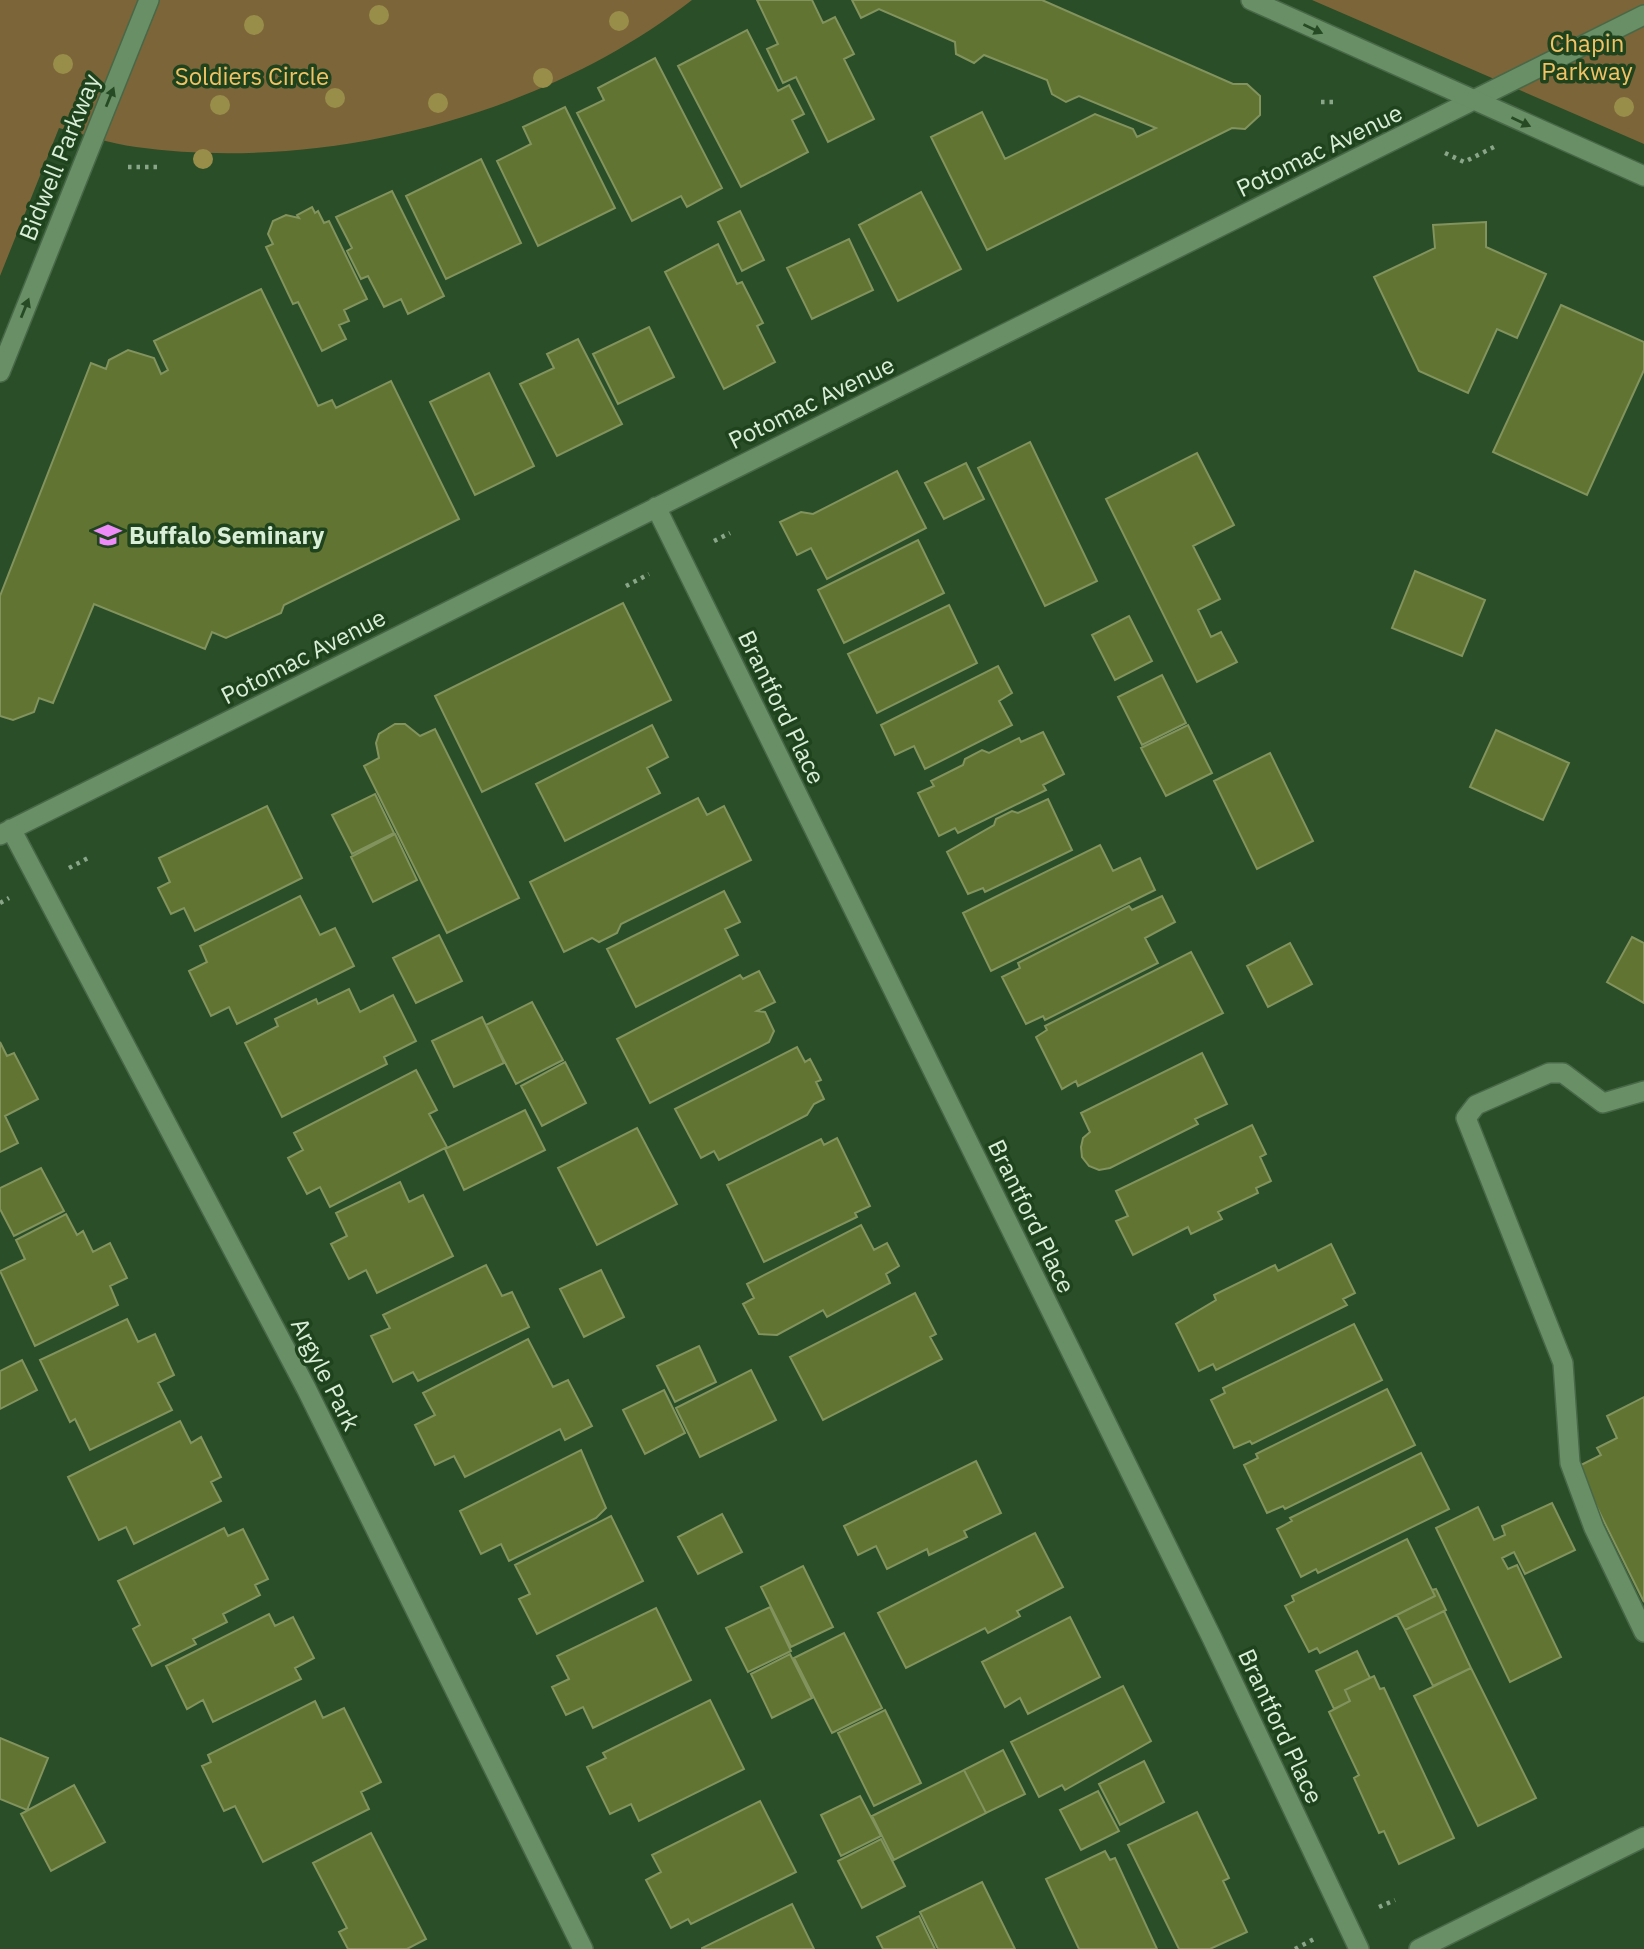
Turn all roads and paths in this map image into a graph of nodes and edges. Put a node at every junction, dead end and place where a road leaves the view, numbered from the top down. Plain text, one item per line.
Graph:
1 (149, 0) edge
2 (1251, 0) edge
3 (1644, 15) edge
4 (1475, 101) junction
5 (1321, 102) dead end
6 (1338, 102) dead end
7 (1499, 145) dead end
8 (1465, 162) dead end
9 (128, 167) dead end
10 (160, 167) dead end
11 (1644, 176) edge
12 (0, 372) edge
13 (656, 506) junction
14 (730, 533) dead end
15 (714, 541) dead end
16 (649, 574) dead end
17 (626, 586) dead end
18 (6, 832) edge
19 (90, 857) dead end
20 (61, 872) dead end
21 (1644, 1091) edge
22 (1644, 1632) edge
23 (1644, 1837) edge
24 (1395, 1900) dead end
25 (1379, 1907) dead end
26 (1315, 1938) dead end
27 (583, 1949) edge
28 (1295, 1949) edge
29 (1359, 1949) edge
30 (1419, 1949) edge

12 -> 1 street, Bidwell Parkway
2 -> 4 street
3 - 4 street, Potomac Avenue
4 -> 11 street
4 - 13 street, Potomac Avenue
5 - 6 path
7 - 8 path
9 - 10 path
13 - 18 street, Potomac Avenue
13 - 29 street, Brantford Place
14 - 15 path
16 - 17 path
18 - 27 street, Argyle Park
19 - 20 path
21 - 22 street
23 - 30 street
24 - 25 path
26 - 28 path

